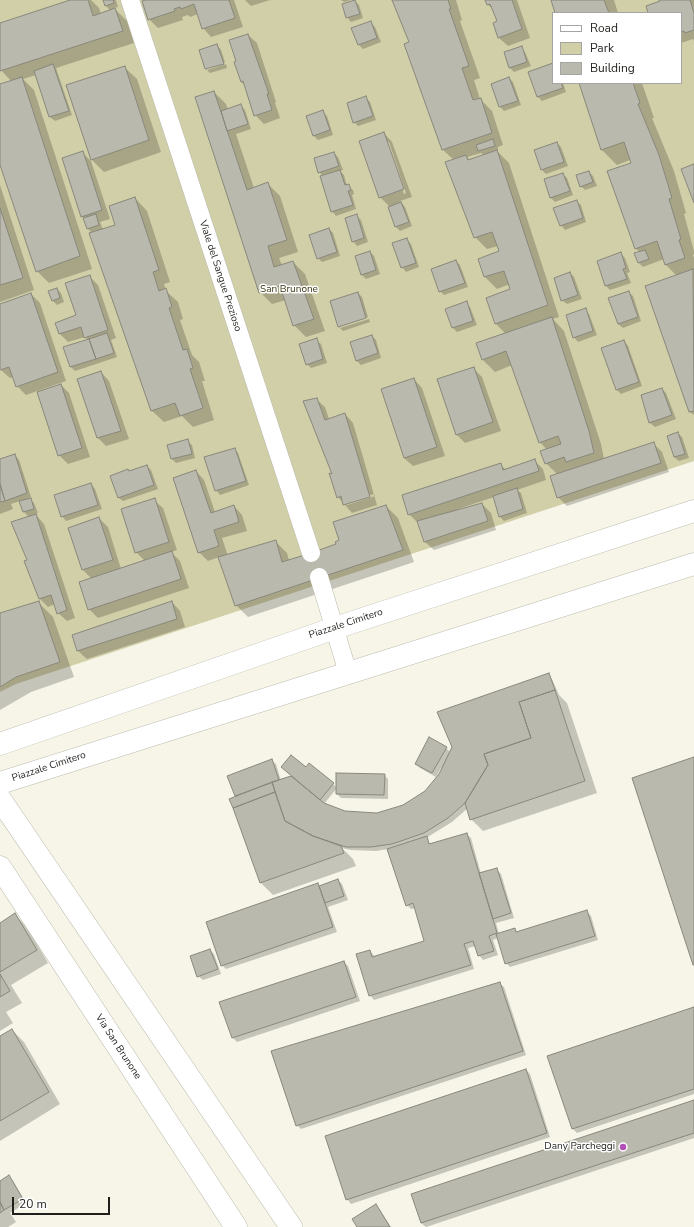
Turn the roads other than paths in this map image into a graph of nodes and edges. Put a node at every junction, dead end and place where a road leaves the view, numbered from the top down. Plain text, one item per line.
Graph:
1 (130, 0) edge
2 (694, 511) edge
3 (311, 553) dead end
4 (694, 564) edge
5 (319, 577) dead end
6 (335, 628) junction
7 (348, 673) junction
8 (0, 744) edge
9 (0, 783) edge
10 (0, 799) edge
11 (0, 867) edge
12 (236, 1227) edge
13 (291, 1227) edge

1 - 3 lane, Viale del Sangue Prezioso
2 - 6 street, Piazzale Cimitero
4 - 7 street, Piazzale Cimitero
5 - 6 lane
6 - 7 lane
6 - 8 street, Piazzale Cimitero
7 - 9 street, Piazzale Cimitero
10 - 13 street
11 - 12 street, Via San Brunone

